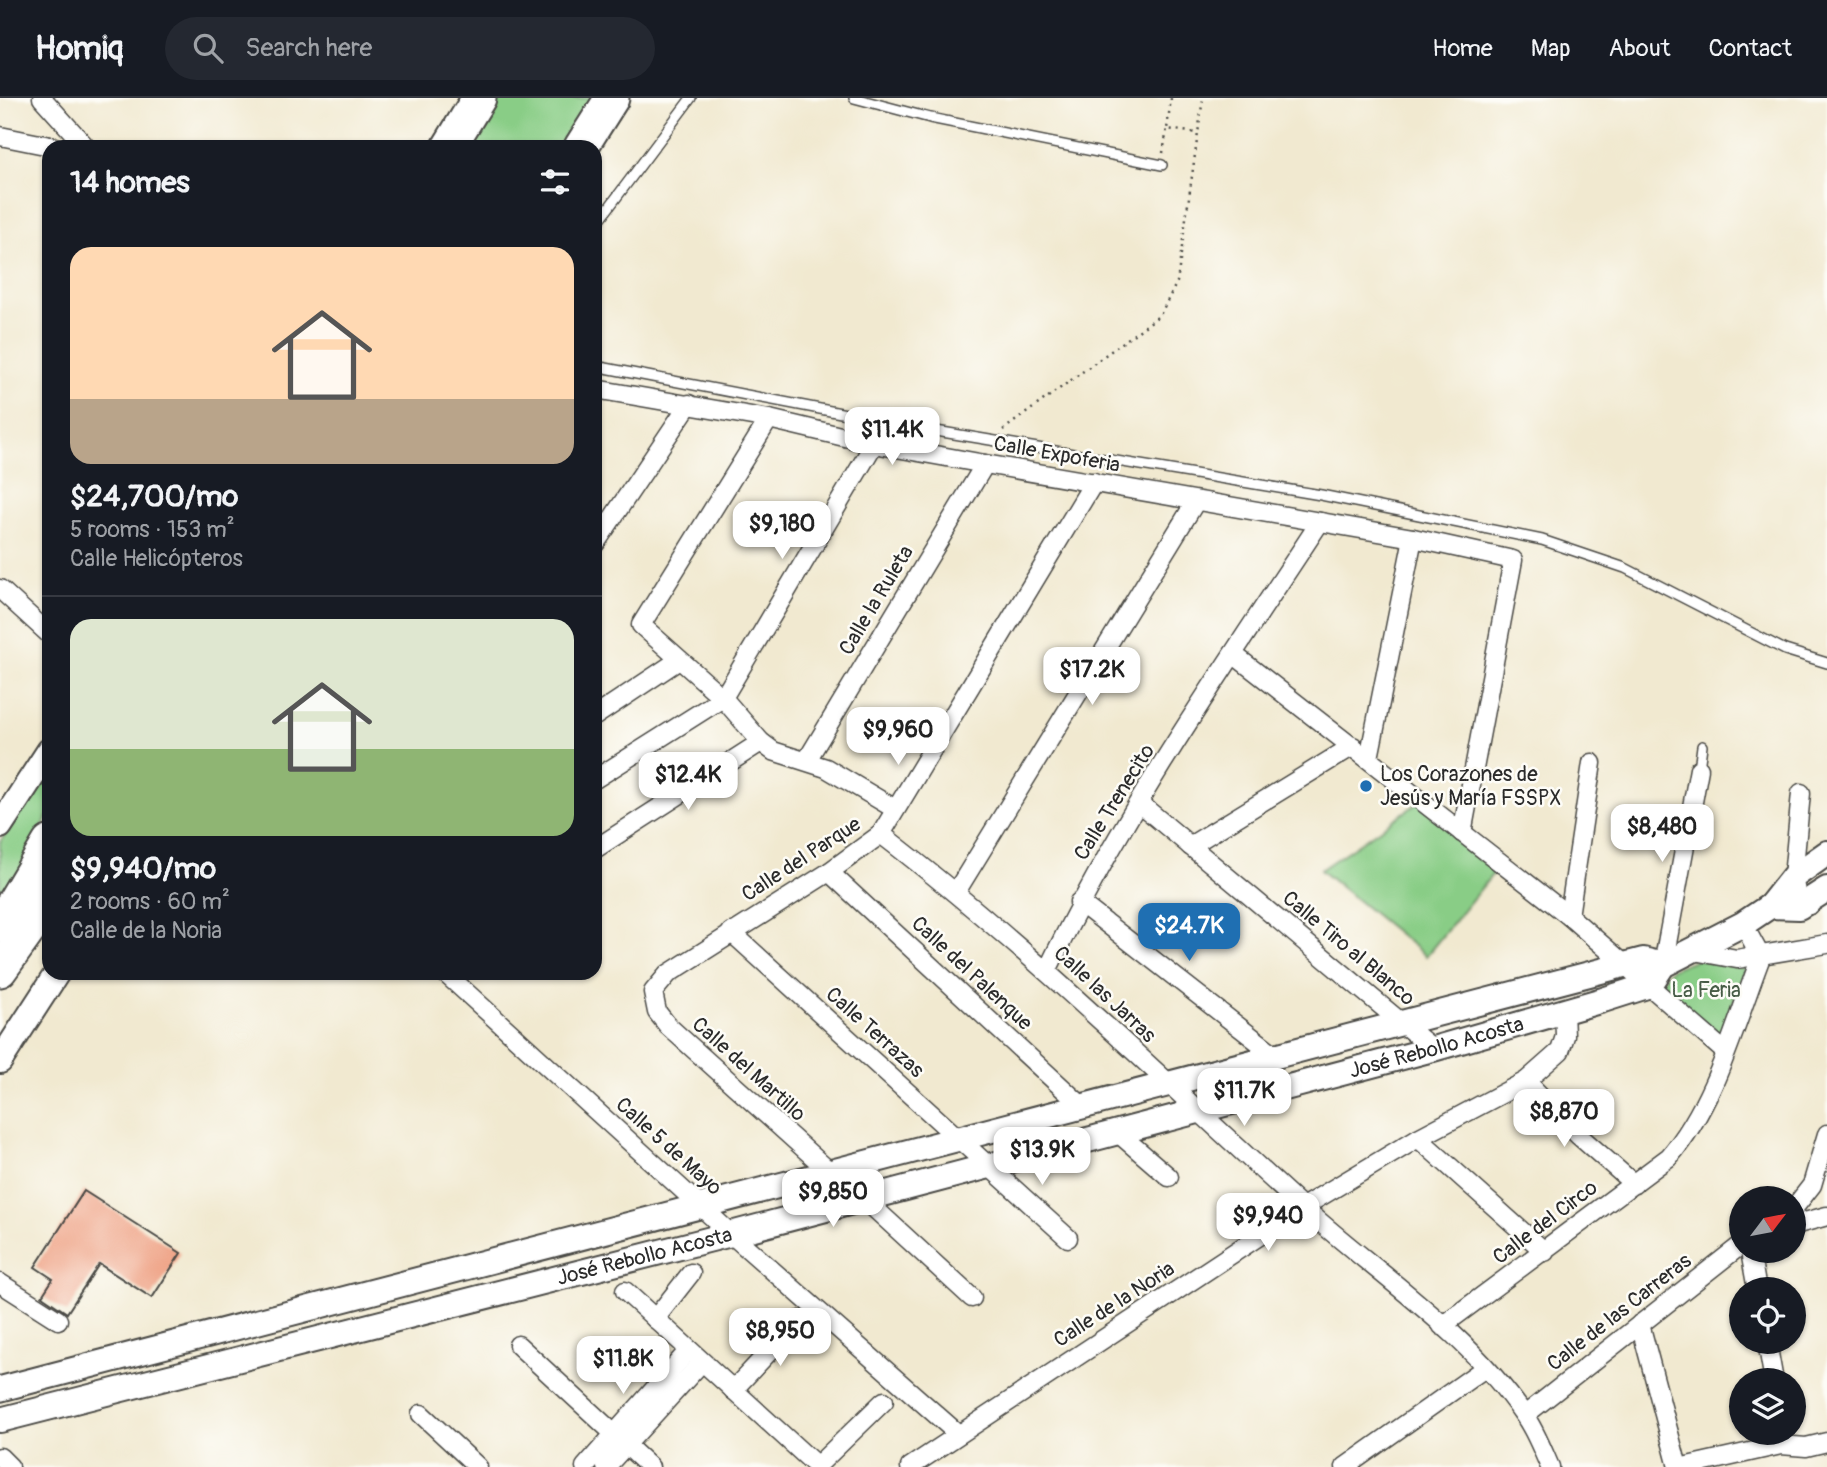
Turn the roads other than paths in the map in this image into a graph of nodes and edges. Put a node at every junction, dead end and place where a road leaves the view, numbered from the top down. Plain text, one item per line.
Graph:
1 (42, 98) edge
2 (479, 98) edge
3 (612, 98) edge
4 (691, 98) edge
5 (853, 98) edge
6 (0, 136) edge
7 (80, 140) edge
8 (453, 140) edge
9 (585, 140) edge
10 (42, 144) edge
11 (1162, 165) road end
12 (602, 217) edge
13 (602, 368) edge
14 (602, 390) edge
15 (689, 404) junction
16 (769, 419) junction
17 (874, 444) junction
18 (985, 464) junction
19 (1094, 482) junction
20 (1196, 501) junction
21 (1320, 522) junction
22 (602, 534) edge
23 (1413, 538) junction
24 (0, 590) edge
25 (42, 628) edge
26 (1233, 654) junction
27 (679, 660) junction
28 (1827, 663) edge
29 (723, 698) junction
30 (602, 711) edge
31 (761, 742) junction
32 (1353, 746) junction
33 (1702, 746) dead end
34 (1369, 758) junction
35 (807, 760) junction
36 (42, 762) edge
37 (1592, 763) dead end
38 (1699, 769) joint
39 (602, 775) edge
40 (1801, 793) dead end
41 (1139, 803) junction
42 (895, 809) junction
43 (0, 826) edge
44 (1462, 833) junction
45 (881, 834) junction
46 (602, 844) edge
47 (1190, 846) junction
48 (1827, 853) edge
49 (42, 855) edge
50 (829, 872) junction
51 (1793, 877) junction
52 (1827, 888) edge
53 (956, 892) junction
54 (1079, 902) junction
55 (1827, 902) edge
56 (1770, 906) junction
57 (1799, 907) junction
58 (42, 912) edge
59 (1569, 916) junction
60 (0, 925) edge
61 (1743, 925) junction
62 (731, 932) junction
63 (1827, 944) edge
64 (1695, 951) junction
65 (1761, 957) junction
66 (1627, 964) junction
67 (0, 970) edge
68 (1047, 971) junction
69 (1657, 975) junction
70 (52, 980) edge
71 (453, 980) edge
72 (653, 992) joint
73 (1564, 1010) junction
74 (1404, 1022) junction
75 (1433, 1049) junction
76 (1724, 1051) junction
77 (1275, 1055) junction
78 (0, 1061) edge
79 (1526, 1081) junction
80 (1168, 1084) junction
81 (1083, 1107) junction
82 (1197, 1111) junction
83 (1117, 1132) junction
84 (1827, 1134) edge
85 (961, 1138) junction
86 (1418, 1138) junction
87 (1819, 1156) junction
88 (990, 1165) junction
89 (829, 1171) junction
90 (1169, 1177) dead end
91 (1827, 1178) edge
92 (1634, 1184) junction
93 (1806, 1193) edge
94 (862, 1197) junction
95 (701, 1206) junction
96 (1303, 1207) junction
97 (1827, 1216) edge
98 (1806, 1222) edge
99 (731, 1234) junction
100 (1068, 1238) dead end
101 (1545, 1252) junction
102 (1729, 1254) edge
103 (691, 1273) dead end
104 (408, 1282) junction
105 (0, 1283) edge
106 (625, 1292) dead end
107 (972, 1298) dead end
108 (417, 1315) junction
109 (655, 1319) junction
110 (58, 1320) dead end
111 (799, 1320) dead end
112 (1640, 1324) junction
113 (1442, 1326) junction
114 (518, 1345) dead end
115 (696, 1356) junction
116 (115, 1360) junction
117 (1485, 1368) junction
118 (0, 1389) edge
119 (121, 1390) junction
120 (733, 1390) junction
121 (884, 1401) dead end
122 (421, 1414) dead end
123 (1525, 1415) junction
124 (0, 1420) edge
125 (957, 1433) junction
126 (620, 1439) junction
127 (1827, 1442) edge
128 (1761, 1445) edge
129 (1800, 1445) edge
130 (0, 1457) edge
131 (818, 1466) edge
132 (10, 1467) edge
133 (478, 1467) edge
134 (585, 1467) edge
135 (606, 1467) edge
136 (650, 1467) edge
137 (910, 1467) edge
138 (1345, 1467) edge
139 (1550, 1467) edge
140 (1681, 1467) edge

1 - 7 street
2 - 8 highway
3 - 9 highway
4 - 12 lane
5 - 11 lane
6 - 10 street
13 - 28 lane
14 - 15 street, Calle Expoferia
15 - 16 street, Calle Expoferia
15 - 22 street
16 - 17 street, Calle Expoferia
16 - 27 street
17 - 18 street, Calle Expoferia
17 - 29 street
18 - 19 street, Calle Expoferia
18 - 35 street, Calle la Ruleta
19 - 20 street, Calle Expoferia
19 - 42 street, Calle del Parque
20 - 21 street, Calle Expoferia
20 - 53 street
21 - 23 street, Calle Expoferia
21 - 26 street, Calle Trenecito
23 - 34 street
23 - 44 street, Calle Expoferia
24 - 25 street
26 - 32 street
26 - 41 street, Calle Trenecito
27 - 29 street
27 - 30 street
29 - 31 street
29 - 39 street
31 - 35 street
31 - 46 street
32 - 34 street
32 - 47 street
33 - 38 lane
34 - 44 street
35 - 42 street
36 - 43 main road
37 - 59 street
38 - 69 street
40 - 51 street
41 - 47 street, Calle Tiro al Blanco
41 - 54 street, Calle Trenecito
42 - 45 street, Calle del Parque
44 - 59 street
45 - 50 street, Calle del Parque
45 - 53 street, Calle las Jarras
47 - 74 street, Calle Tiro al Blanco
48 - 51 main road, José Rebollo Acosta
49 - 60 highway
50 - 62 street, Calle del Parque
50 - 81 street, Calle del Palenque
51 - 56 main road, José Rebollo Acosta
51 - 57 street
52 - 57 main road
53 - 68 street, Calle las Jarras
54 - 68 street, Calle Trenecito
54 - 77 street
55 - 57 street
56 - 57 main road
56 - 61 main road, José Rebollo Acosta
58 - 67 highway
59 - 66 street
61 - 64 main road, José Rebollo Acosta
61 - 65 street
62 - 72 street, Calle del Parque
62 - 85 street, Calle Terrazas
63 - 65 street
64 - 65 street
64 - 69 main road, José Rebollo Acosta
65 - 76 street, Calle del Circo
66 - 69 main road, José Rebollo Acosta
66 - 74 main road, José Rebollo Acosta
68 - 80 street, Calle las Jarras
69 - 73 main road, José Rebollo Acosta
69 - 76 street
70 - 78 main road
71 - 95 street, Calle 5 de Mayo
72 - 89 street, Calle del Martillo
73 - 75 main road, José Rebollo Acosta
73 - 79 street, Calle de la Noria
74 - 75 street, Calle Tiro al Blanco
74 - 77 main road, José Rebollo Acosta
75 - 82 main road, José Rebollo Acosta
76 - 92 street, Calle del Circo
77 - 80 main road, José Rebollo Acosta
79 - 86 street, Calle de la Noria
79 - 92 street
80 - 81 main road, José Rebollo Acosta
80 - 82 street, Calle las Jarras
81 - 85 main road, José Rebollo Acosta
82 - 83 main road, José Rebollo Acosta
82 - 96 street, Calle las Jarras
83 - 88 main road, José Rebollo Acosta
83 - 90 street
84 - 87 street
85 - 88 street, Calle Terrazas
85 - 89 main road, José Rebollo Acosta
86 - 96 street, Calle de la Noria
86 - 101 street
87 - 91 street
87 - 93 street
88 - 94 main road, José Rebollo Acosta
88 - 100 street, Calle Terrazas
89 - 95 main road, José Rebollo Acosta
92 - 101 street, Calle del Circo
94 - 99 main road, José Rebollo Acosta
94 - 107 street
95 - 99 street, Calle 5 de Mayo
95 - 104 main road, José Rebollo Acosta
96 - 113 street, Calle las Jarras
96 - 125 street, Calle de la Noria
97 - 98 street
99 - 108 main road, José Rebollo Acosta
99 - 125 street, Calle 5 de Mayo
101 - 113 street, Calle del Circo
102 - 112 street, Calle de las Carreras
103 - 109 street
104 - 108 main road
104 - 116 main road, José Rebollo Acosta
105 - 110 street
106 - 109 street
108 - 119 main road, José Rebollo Acosta
109 - 115 street
111 - 120 street
112 - 123 street, Calle de las Carreras
112 - 140 street
113 - 117 street, Calle las Jarras
114 - 126 street
115 - 120 street
115 - 126 street
116 - 118 main road, José Rebollo Acosta
116 - 119 main road
117 - 123 street, Calle las Jarras
117 - 138 street
119 - 124 main road, José Rebollo Acosta
120 - 131 street
121 - 131 street
122 - 133 street
123 - 139 street, Calle las Jarras
125 - 137 street, Calle de la Noria
126 - 134 street
126 - 135 street
126 - 136 street
127 - 129 street
128 - 140 street
130 - 132 street

